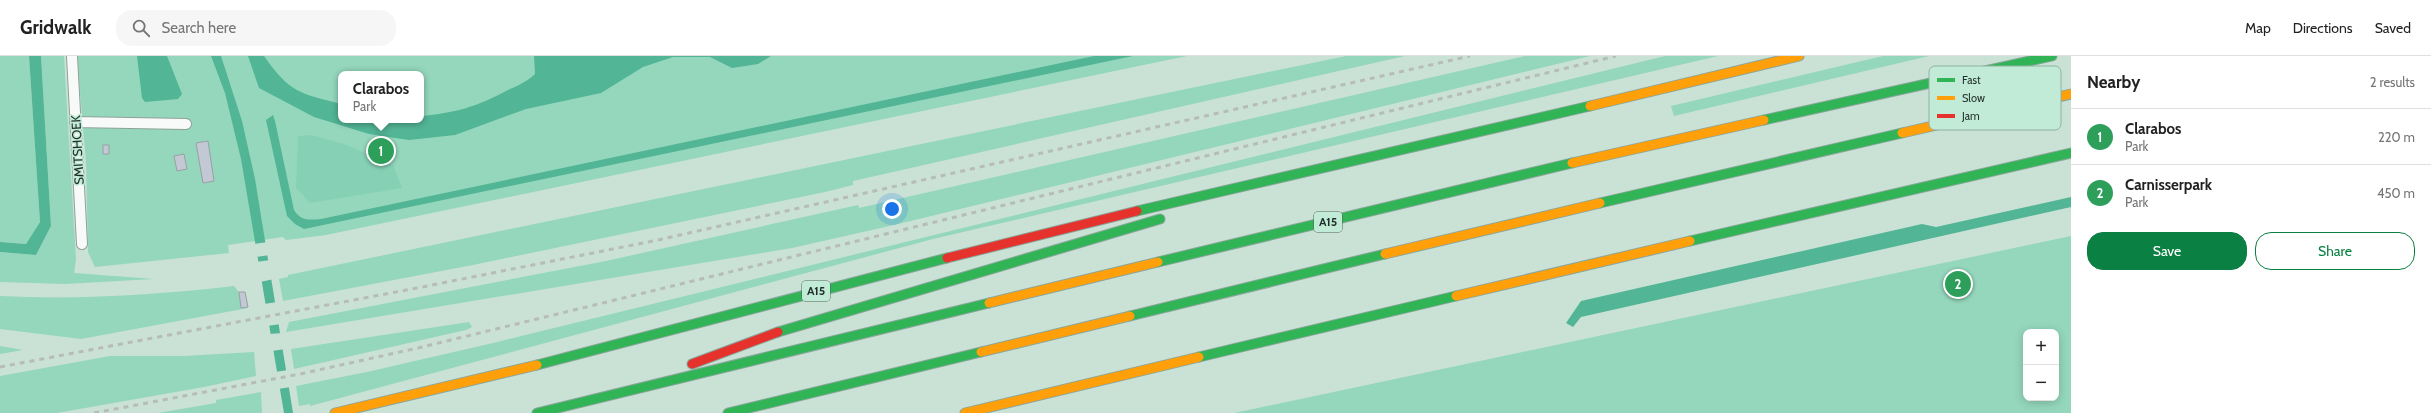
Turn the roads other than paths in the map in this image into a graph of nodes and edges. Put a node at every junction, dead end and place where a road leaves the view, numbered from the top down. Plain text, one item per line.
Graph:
1 (72, 56) edge
2 (1799, 56) edge
3 (2052, 56) edge
4 (2007, 66) edge
5 (1929, 83) edge
6 (2071, 94) edge
7 (2061, 96) edge
8 (75, 122) junction
9 (186, 124) dead end
10 (1929, 127) edge
11 (2071, 153) edge
12 (1298, 175) junction
13 (1201, 206) dead end
14 (1171, 216) dead end
15 (82, 244) dead end
16 (605, 397) junction
17 (335, 413) edge
18 (537, 413) edge
19 (728, 413) edge
20 (965, 413) edge

1 - 8 lane, SMITSHOEK
2 - 12 highway, A15
3 - 4 highway, A15
5 - 16 highway, A15
6 - 7 highway
8 - 9 lane
8 - 15 lane, SMITSHOEK
10 - 19 highway
11 - 20 highway
12 - 13 highway, A15
12 - 17 highway, A15
14 - 16 highway, A15
16 - 18 highway, A15

